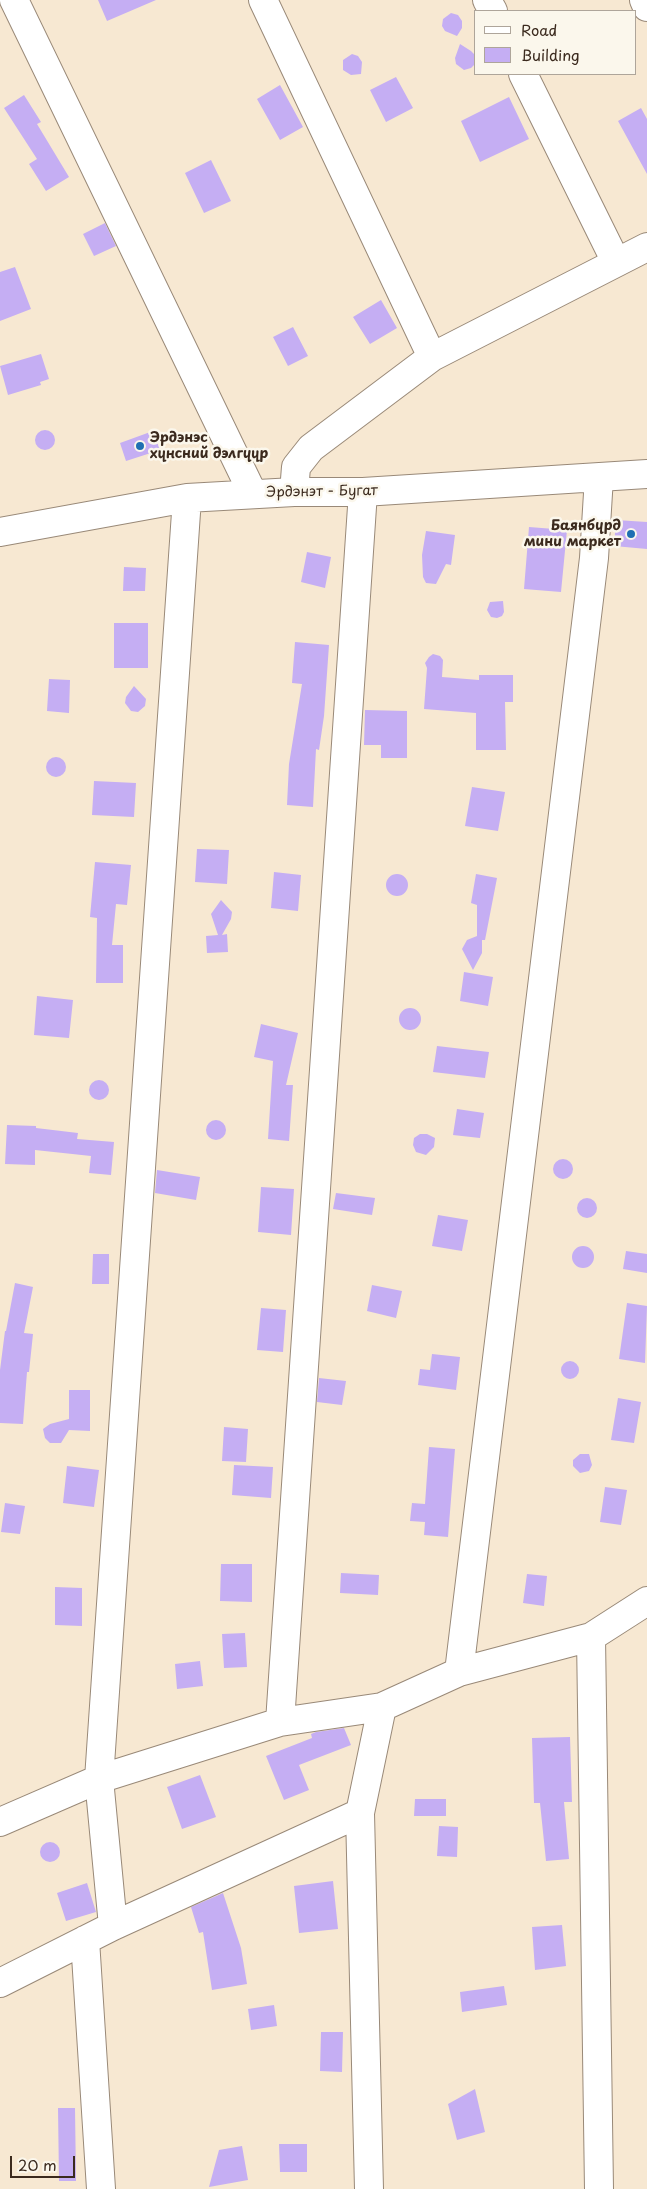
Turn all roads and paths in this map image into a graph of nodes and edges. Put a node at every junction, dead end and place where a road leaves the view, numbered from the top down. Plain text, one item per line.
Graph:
1 (14, 0) edge
2 (263, 0) edge
3 (644, 0) edge
4 (647, 7) edge
5 (524, 75) edge
6 (647, 247) edge
7 (616, 262) junction
8 (432, 357) junction
9 (647, 474) edge
10 (599, 477) junction
11 (294, 492) junction
12 (363, 492) junction
13 (253, 494) junction
14 (187, 498) junction
15 (0, 532) edge
16 (647, 1599) edge
17 (591, 1637) junction
18 (459, 1672) junction
19 (382, 1707) junction
20 (280, 1722) junction
21 (99, 1779) junction
22 (360, 1813) junction
23 (0, 1822) edge
24 (113, 1926) junction
25 (85, 1940) junction
26 (0, 1983) edge
27 (101, 2189) edge
28 (369, 2189) edge
29 (600, 2189) edge

1 - 13 street
2 - 8 street
3 - 4 street
5 - 7 street
6 - 7 street
7 - 8 street
8 - 11 street
9 - 10 street, Эрдэнэт - Бугат
10 - 12 street, Эрдэнэт - Бугат
10 - 18 street
11 - 12 street, Эрдэнэт - Бугат
11 - 13 street, Эрдэнэт - Бугат
12 - 20 street
13 - 14 street, Эрдэнэт - Бугат
14 - 15 street, Эрдэнэт - Бугат
14 - 21 street
16 - 17 street
17 - 18 street
17 - 29 street
18 - 19 street
19 - 20 street
19 - 22 street
20 - 21 street
21 - 23 street
21 - 24 street
22 - 24 street
22 - 28 street
24 - 25 street
25 - 26 street
25 - 27 street

